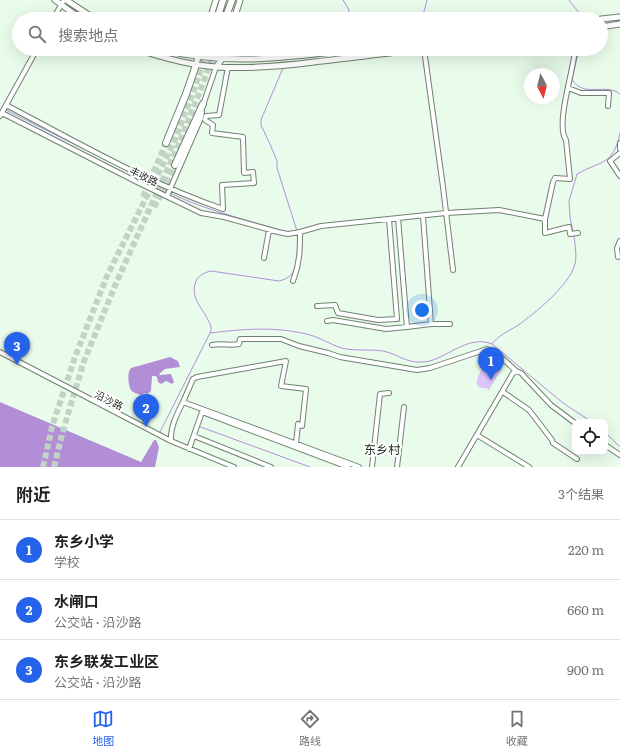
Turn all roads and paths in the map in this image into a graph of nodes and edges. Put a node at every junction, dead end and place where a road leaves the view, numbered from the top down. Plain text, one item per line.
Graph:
1 (55, 0) edge
2 (216, 0) edge
3 (223, 0) edge
4 (232, 0) edge
5 (240, 0) edge
6 (64, 2) edge
7 (58, 12) edge
8 (74, 12) edge
9 (82, 12) edge
10 (212, 12) edge
11 (219, 12) edge
12 (228, 12) edge
13 (236, 12) edge
14 (620, 17) edge
15 (608, 18) edge
16 (620, 24) edge
17 (608, 26) edge
18 (33, 56) edge
19 (157, 56) edge
20 (198, 56) joint
21 (223, 56) edge
22 (297, 56) edge
23 (366, 56) edge
24 (424, 56) edge
25 (574, 56) edge
26 (222, 59) junction
27 (196, 65) junction
28 (216, 67) junction
29 (228, 68) junction
30 (568, 88) junction
31 (203, 104) junction
32 (608, 106) dead end
33 (3, 110) edge
34 (166, 143) tunnel mouth
35 (620, 143) edge
36 (620, 149) edge
37 (620, 153) edge
38 (176, 165) tunnel mouth
39 (620, 176) edge
40 (167, 196) junction
41 (446, 213) junction
42 (423, 216) junction
43 (398, 218) junction
44 (389, 219) junction
45 (545, 219) junction
46 (269, 230) junction
47 (300, 232) junction
48 (578, 233) dead end
49 (620, 241) edge
50 (618, 257) dead end
51 (264, 258) dead end
52 (453, 270) dead end
53 (293, 281) dead end
54 (317, 306) dead end
55 (383, 320) junction
56 (327, 321) dead end
57 (431, 324) junction
58 (450, 324) dead end
59 (407, 327) junction
60 (383, 329) junction
61 (212, 344) dead end
62 (0, 352) edge
63 (516, 371) junction
64 (389, 392) dead end
65 (503, 392) junction
66 (183, 402) junction
67 (404, 407) dead end
68 (572, 421) edge
69 (477, 435) junction
70 (194, 436) junction
71 (171, 441) junction
72 (296, 444) junction
73 (608, 447) edge
74 (189, 449) junction
75 (620, 455) edge
76 (577, 459) dead end
77 (234, 467) edge
78 (270, 467) edge
79 (348, 467) edge
80 (359, 467) edge
81 (372, 467) edge
82 (397, 467) edge
83 (458, 467) edge
84 (529, 467) edge

1 - 6 main road
2 - 10 main road
3 - 11 highway
4 - 12 highway
5 - 13 main road
6 - 7 street
6 - 8 main road
6 - 9 main road
14 - 15 main road
16 - 17 main road
18 - 33 street
19 - 27 main road
20 - 26 main road
20 - 27 main road
21 - 26 main road
22 - 26 main road
23 - 29 main road
24 - 41 street
25 - 30 street
26 - 28 main road
27 - 28 main road
27 - 34 highway
28 - 29 main road
28 - 31 street
29 - 33 street
30 - 32 street
30 - 45 street
31 - 38 highway
31 - 40 street
33 - 40 street, 丰收路
35 - 36 street
37 - 39 street
40 - 46 street, 丰收路
41 - 42 street
41 - 45 street
41 - 52 street
42 - 43 street
42 - 57 street
43 - 44 street
43 - 59 street
44 - 47 street
44 - 55 street
45 - 48 street
46 - 47 street, 丰收路
46 - 51 street
47 - 53 street
49 - 50 street
54 - 55 street
55 - 60 street
56 - 60 street
57 - 58 street
57 - 59 street
59 - 60 street
61 - 63 street
62 - 71 street, 沿沙路
63 - 65 street
63 - 68 street
64 - 81 street
65 - 69 street
65 - 76 street
66 - 71 street
66 - 72 street
66 - 72 street
67 - 82 street
69 - 83 street
69 - 84 street
70 - 74 street
70 - 78 street
70 - 79 street
71 - 74 street, 沿沙路
72 - 80 street
73 - 75 street
74 - 77 street, 沿沙路

